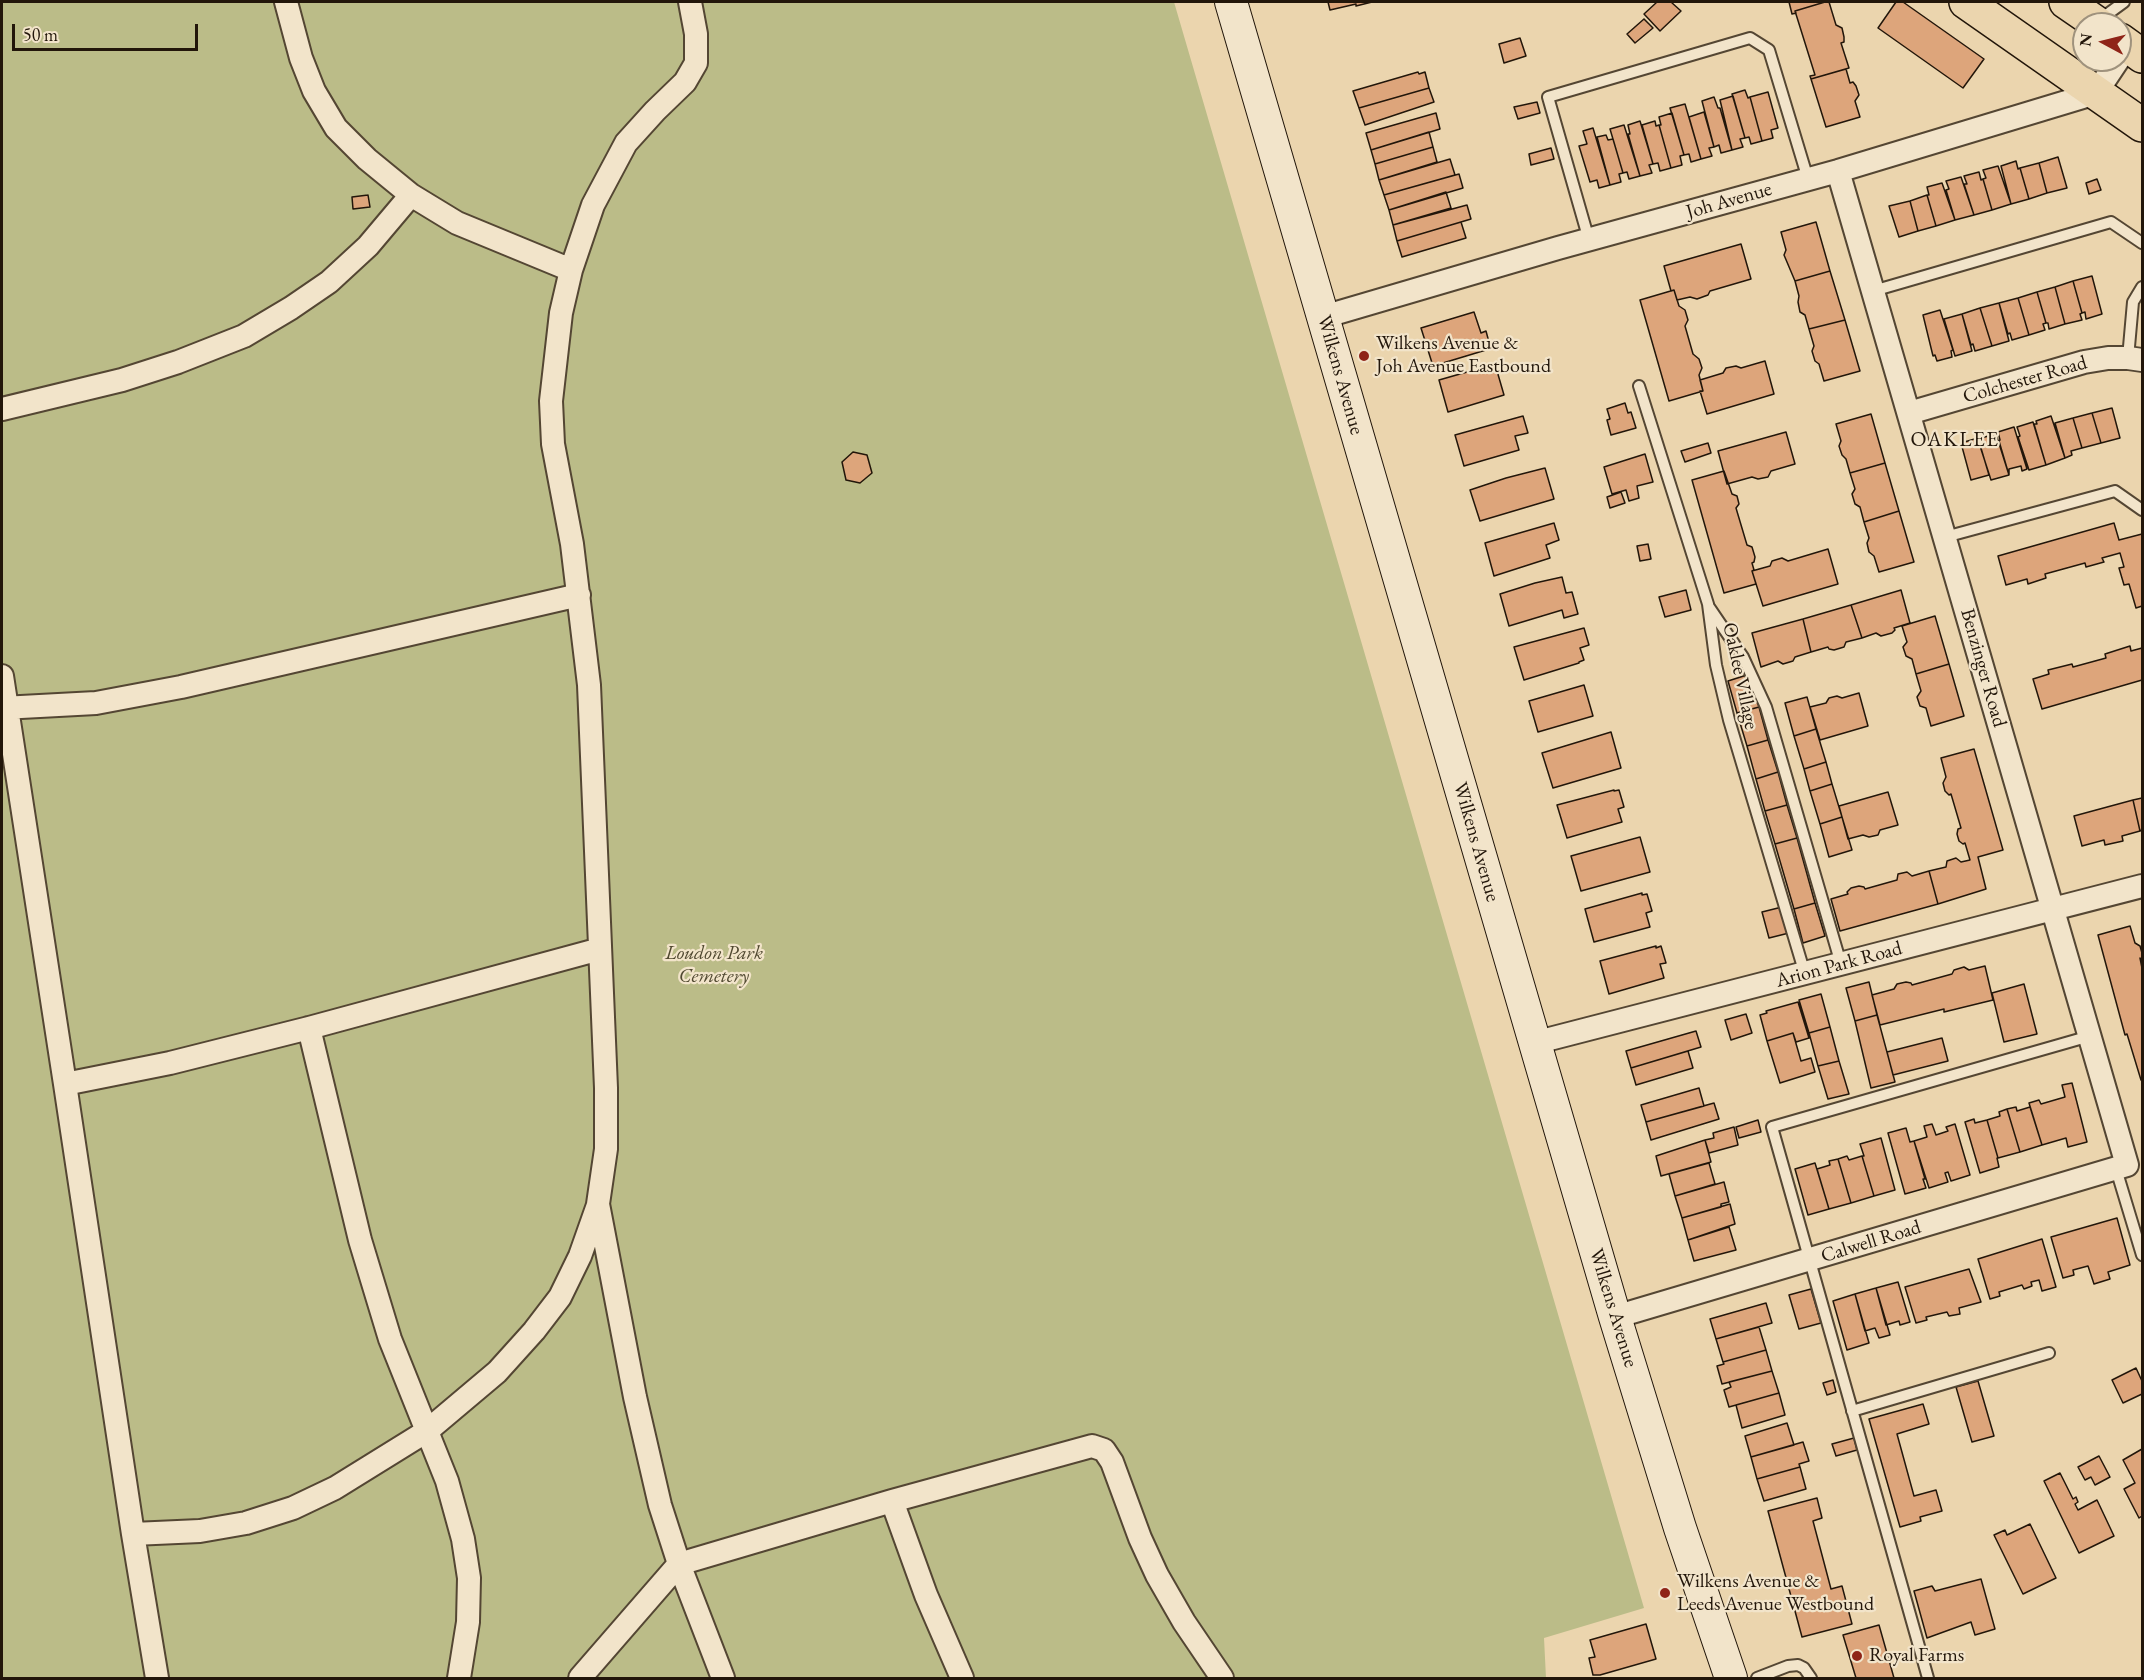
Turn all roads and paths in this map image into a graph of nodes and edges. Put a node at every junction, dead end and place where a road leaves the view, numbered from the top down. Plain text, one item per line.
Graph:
1 (286, 2) edge
2 (690, 2) edge
3 (1231, 2) edge
4 (1966, 2) edge
5 (2066, 2) edge
6 (2079, 12) edge
7 (2106, 72) edge
8 (2096, 93) junction
9 (2142, 125) edge
10 (1838, 171) junction
11 (1808, 179) junction
12 (411, 195) junction
13 (1589, 240) junction
14 (2142, 243) edge
15 (571, 270) junction
16 (2142, 287) edge
17 (1873, 291) junction
18 (1323, 317) junction
19 (2135, 359) edge
20 (1639, 387) dead end
21 (2, 409) edge
22 (1909, 414) junction
23 (2142, 510) edge
24 (1945, 537) junction
25 (579, 595) junction
26 (1707, 604) junction
27 (2, 676) edge
28 (4, 708) edge
29 (2142, 886) edge
30 (2053, 909) junction
31 (600, 949) junction
32 (1841, 964) junction
33 (1805, 974) junction
34 (309, 1028) junction
35 (2090, 1036) junction
36 (1534, 1043) junction
37 (65, 1084) junction
38 (2121, 1167) junction
39 (598, 1203) junction
40 (2142, 1255) edge
41 (1809, 1260) junction
42 (1615, 1317) junction
43 (2049, 1353) dead end
44 (1852, 1411) junction
45 (427, 1431) junction
46 (892, 1501) junction
47 (133, 1534) junction
48 (679, 1564) junction
49 (157, 1678) edge
50 (459, 1678) edge
51 (580, 1678) edge
52 (723, 1678) edge
53 (962, 1678) edge
54 (1222, 1678) edge
55 (1731, 1678) edge
56 (1757, 1678) edge
57 (1811, 1678) edge
58 (1928, 1678) edge

1 - 12 street
2 - 15 street
3 - 18 main road, Wilkens Avenue
4 - 8 main road
5 - 6 main road
7 - 8 street
8 - 9 main road
8 - 10 street, Joh Avenue
10 - 11 street, Joh Avenue
10 - 17 street, Benzinger Road
11 - 13 street, Joh Avenue
11 - 13 lane
12 - 15 street
12 - 21 street
13 - 18 street, Joh Avenue
14 - 17 lane
15 - 25 street
16 - 19 lane
17 - 22 street, Benzinger Road
18 - 36 main road, Wilkens Avenue
19 - 22 street, Colchester Road
20 - 26 lane, Oaklee Village
22 - 24 street, Benzinger Road
23 - 24 lane
24 - 30 street, Benzinger Road
25 - 28 street
25 - 31 street
26 - 32 lane
26 - 33 lane, Oaklee Village
27 - 28 street
28 - 37 street
29 - 30 street, Arion Park Road
30 - 32 street, Arion Park Road
30 - 35 street, Benzinger Road
31 - 34 street
31 - 39 street
32 - 33 street, Arion Park Road
33 - 36 street, Arion Park Road
34 - 37 street
34 - 45 street
35 - 38 street, Benzinger Road
35 - 41 lane
36 - 42 main road, Wilkens Avenue
37 - 47 street
38 - 40 lane
38 - 41 street, Calwell Road
39 - 45 street
39 - 48 street
41 - 42 street, Calwell Road
41 - 44 lane
42 - 55 main road, Wilkens Avenue
43 - 44 lane
44 - 58 lane
45 - 47 street
45 - 50 street
46 - 48 street
46 - 53 street
46 - 54 street
47 - 49 street
48 - 51 street
48 - 52 street
56 - 57 lane

